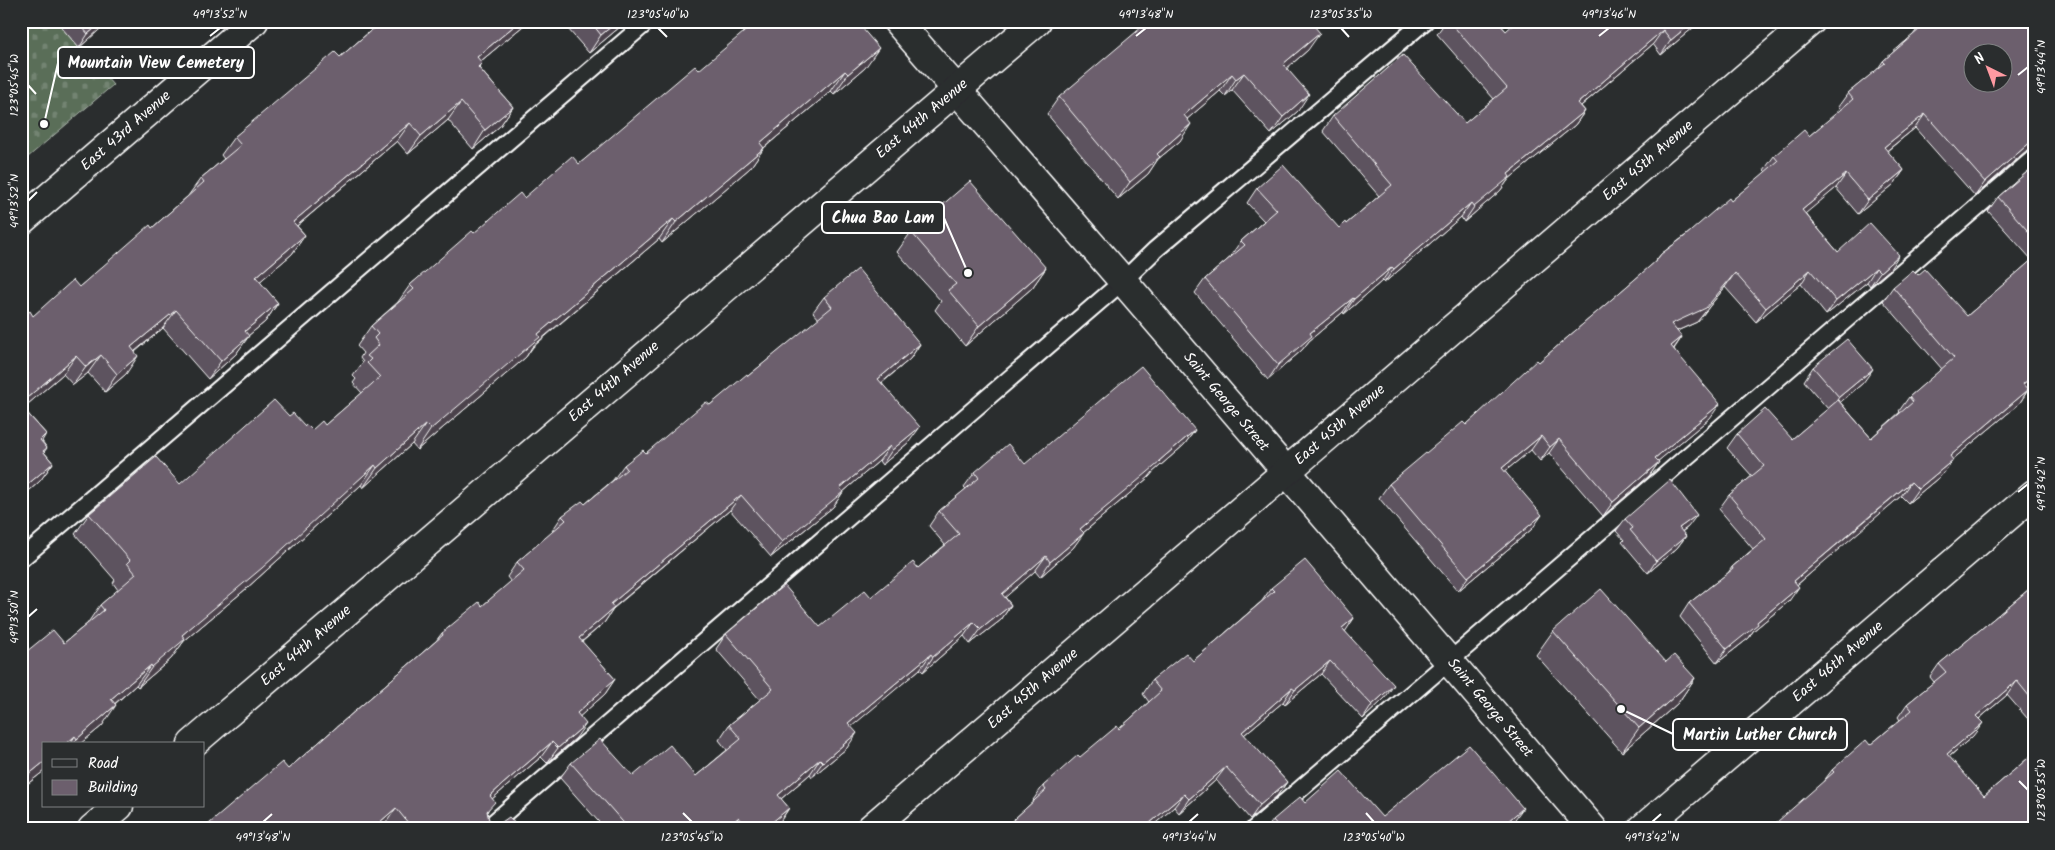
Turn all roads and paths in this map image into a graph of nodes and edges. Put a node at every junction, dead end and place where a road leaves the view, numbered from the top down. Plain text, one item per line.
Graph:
1 (254, 21) edge
2 (648, 21) edge
3 (897, 21) edge
4 (1037, 21) edge
5 (1425, 21) edge
6 (1810, 21) edge
7 (956, 90) junction
8 (2034, 158) edge
9 (21, 221) edge
10 (1123, 281) junction
11 (1286, 472) junction
12 (2034, 494) edge
13 (21, 559) edge
14 (1450, 661) junction
15 (194, 742) edge
16 (117, 808) edge
17 (92, 829) edge
18 (486, 829) edge
19 (870, 829) edge
20 (1254, 829) edge
21 (1593, 829) edge
22 (1642, 829) edge

1 - 9 street, East 43rd Avenue
2 - 13 lane
3 - 7 street, Saint George Street
4 - 7 street, East 44th Avenue
5 - 10 lane
6 - 11 street, East 45th Avenue
7 - 10 street, Saint George Street
7 - 15 street, East 44th Avenue
8 - 14 lane
10 - 11 street, Saint George Street
10 - 18 lane
11 - 14 street, Saint George Street
11 - 19 street, East 45th Avenue
12 - 22 street, East 46th Avenue
14 - 20 lane
14 - 21 street, Saint George Street
16 - 17 street

